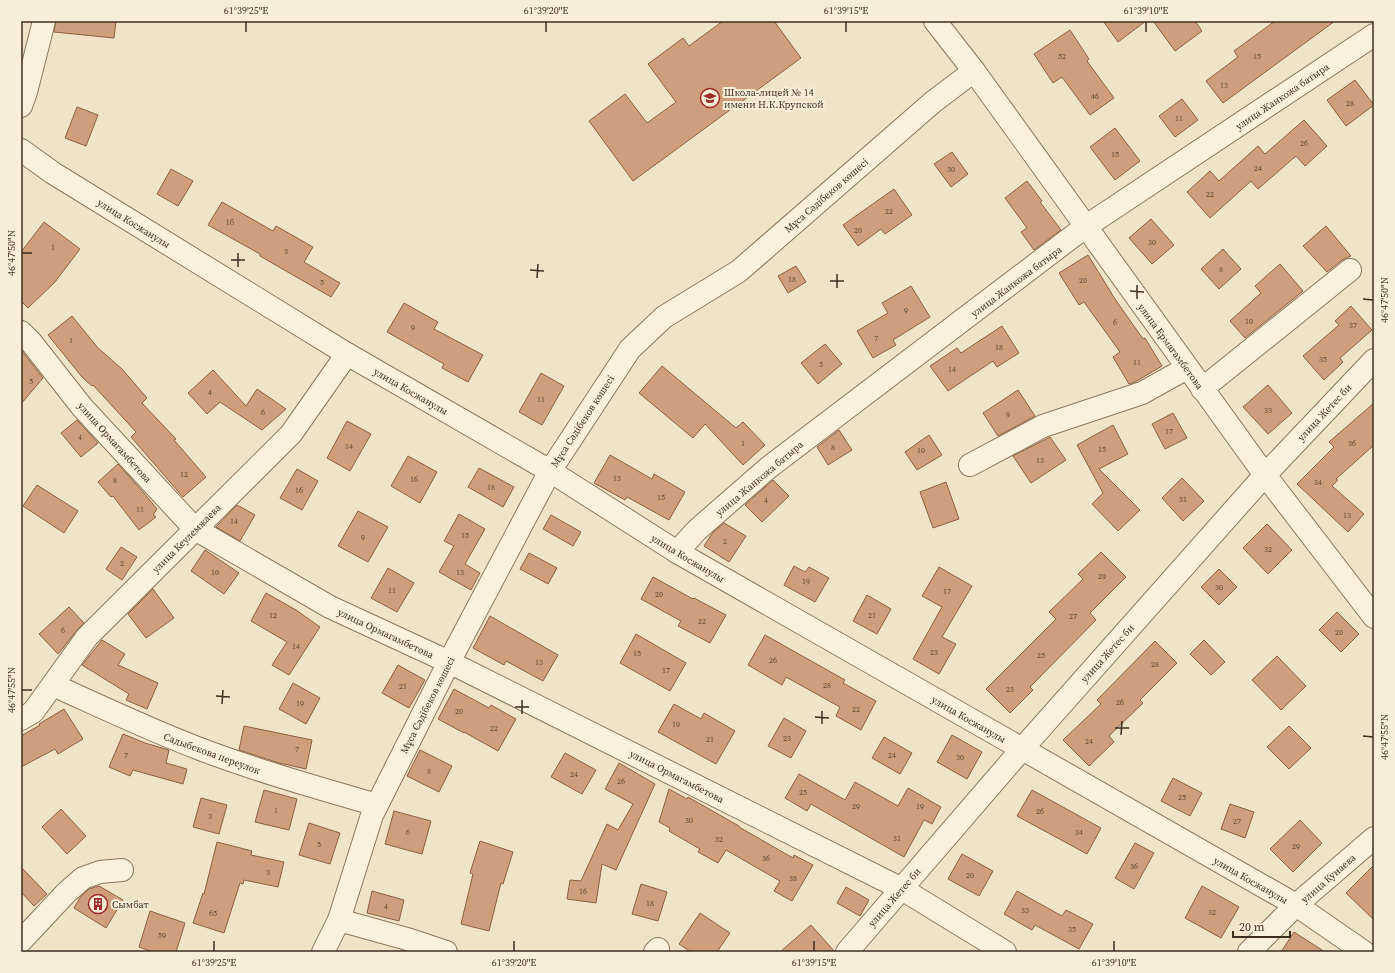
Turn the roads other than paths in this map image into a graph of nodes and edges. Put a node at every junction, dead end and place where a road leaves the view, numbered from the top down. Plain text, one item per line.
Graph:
1 (44, 21) edge
2 (935, 21) edge
3 (1374, 35) edge
4 (974, 71) junction
5 (21, 106) edge
6 (21, 150) edge
7 (1085, 227) junction
8 (1350, 270) dead end
9 (21, 332) edge
10 (347, 354) junction
11 (1374, 360) edge
12 (1187, 368) junction
13 (1202, 389) junction
14 (970, 465) dead end
15 (550, 471) junction
16 (1265, 475) junction
17 (195, 530) junction
18 (677, 552) junction
19 (1374, 616) edge
20 (449, 662) junction
21 (53, 685) junction
22 (21, 719) edge
23 (1022, 749) junction
24 (377, 805) junction
25 (1374, 838) edge
26 (122, 870) dead end
27 (902, 889) junction
28 (1296, 906) junction
29 (339, 920) junction
30 (21, 941) edge
31 (29, 952) edge
32 (323, 952) edge
33 (446, 952) edge
34 (847, 952) edge
35 (1005, 952) edge
36 (1249, 952) edge
37 (1364, 952) edge

1 - 5 street
2 - 4 street
3 - 7 street, улица Жанкожа батыра
4 - 7 street, улица Ермагамбетова
4 - 15 street, Мұса Сәдібеков көшесі
6 - 10 street, улица Косжанулы
7 - 12 street, улица Ермагамбетова
7 - 18 street, улица Жанкожа батыра
8 - 13 street
9 - 17 street, улица Ормагамбетова
10 - 15 street, улица Косжанулы
10 - 17 street, улица Кеулемжаева
11 - 16 street, улица Жетес би
12 - 13 street, улица Ермагамбетова
12 - 14 street
13 - 16 street, улица Ермагамбетова
15 - 18 street, улица Косжанулы
15 - 20 street, Мұса Сәдібеков көшесі
16 - 19 street, улица Ермагамбетова
16 - 23 street, улица Жетес би
17 - 20 street, улица Ормагамбетова
17 - 21 street, улица Кеулемжаева
18 - 23 street, улица Косжанулы
20 - 24 street, Мұса Сәдібеков көшесі
20 - 27 street, улица Ормагамбетова
21 - 22 street, улица Кеулемжаева
21 - 24 street, Садыбекова переулок
23 - 27 street, улица Жетес би
23 - 28 street, улица Косжанулы
24 - 29 street, Мұса Сәдібеков көшесі
25 - 28 street, улица Кунаева
26 - 30 street
27 - 34 street, улица Жетес би
27 - 35 street, улица Ормагамбетова
28 - 36 street, улица Кунаева
28 - 37 street, улица Косжанулы
29 - 32 street, Мұса Сәдібеков көшесі
29 - 33 street
30 - 31 street

